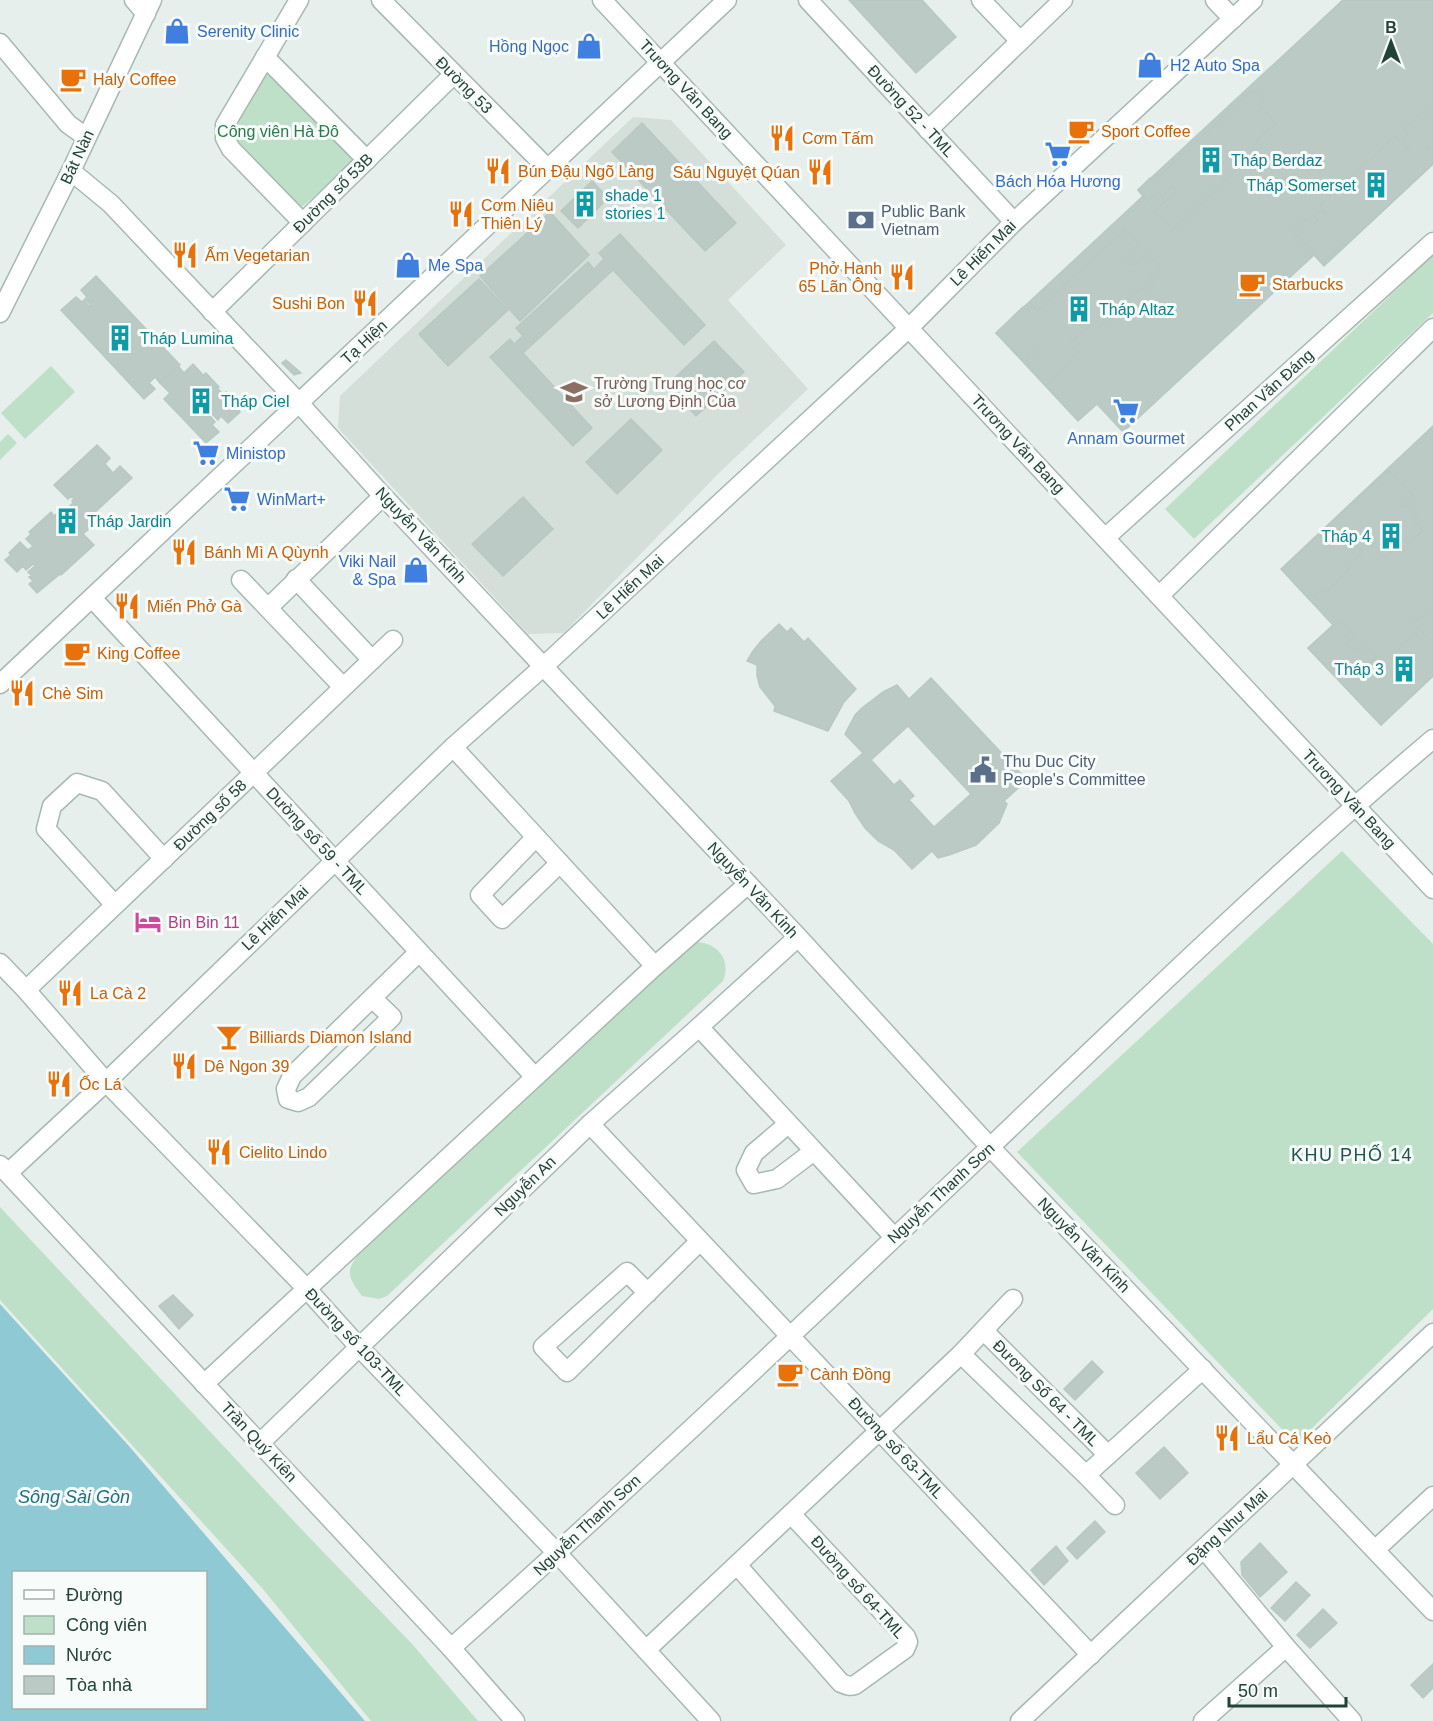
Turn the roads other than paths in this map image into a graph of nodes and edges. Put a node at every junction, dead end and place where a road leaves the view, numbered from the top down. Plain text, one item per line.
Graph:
1 (134, 0) edge
2 (299, 0) edge
3 (381, 0) edge
4 (602, 0) edge
5 (727, 0) edge
6 (807, 0) edge
7 (981, 0) edge
8 (1063, 0) edge
9 (1215, 0) edge
10 (1253, 0) edge
11 (149, 7) edge
12 (1233, 19) junction
13 (1020, 41) junction
14 (0, 43) edge
15 (265, 57) junction
16 (661, 63) junction
17 (453, 75) junction
18 (928, 129) junction
19 (86, 137) junction
20 (367, 160) junction
21 (548, 169) junction
22 (71, 171) junction
23 (1014, 222) junction
24 (303, 223) junction
25 (1433, 242) edge
26 (212, 312) junction
27 (0, 313) edge
28 (909, 328) junction
29 (1433, 328) edge
30 (299, 403) junction
31 (383, 496) junction
32 (1105, 538) junction
33 (296, 579) junction
34 (241, 580) dead end
35 (1159, 596) junction
36 (92, 598) junction
37 (268, 608) junction
38 (393, 640) dead end
39 (372, 660) junction
40 (544, 666) junction
41 (0, 684) edge
42 (343, 687) junction
43 (1433, 740) edge
44 (453, 747) junction
45 (254, 773) junction
46 (1355, 805) junction
47 (536, 837) junction
48 (164, 859) junction
49 (335, 861) junction
50 (560, 863) junction
51 (747, 885) junction
52 (1433, 888) edge
53 (115, 906) junction
54 (798, 937) junction
55 (419, 952) junction
56 (0, 963) edge
57 (655, 966) junction
58 (26, 990) junction
59 (372, 998) junction
60 (699, 1027) junction
61 (535, 1077) junction
62 (106, 1082) junction
63 (590, 1124) junction
64 (788, 1124) junction
65 (990, 1147) junction
66 (814, 1151) junction
67 (4, 1169) edge
68 (894, 1238) junction
69 (700, 1241) junction
70 (306, 1288) junction
71 (648, 1293) junction
72 (1013, 1299) dead end
73 (984, 1331) junction
74 (1433, 1333) edge
75 (791, 1336) junction
76 (359, 1347) junction
77 (961, 1354) junction
78 (1203, 1369) junction
79 (204, 1384) junction
80 (879, 1430) junction
81 (260, 1443) junction
82 (1108, 1455) junction
83 (1293, 1464) junction
84 (1086, 1475) junction
85 (1433, 1496) edge
86 (1115, 1505) dead end
87 (791, 1514) junction
88 (1204, 1549) junction
89 (1376, 1550) junction
90 (557, 1553) junction
91 (737, 1565) junction
92 (1433, 1611) edge
93 (1286, 1647) junction
94 (451, 1648) junction
95 (646, 1650) junction
96 (1091, 1655) junction
97 (515, 1721) edge
98 (711, 1721) edge
99 (1020, 1721) edge
100 (1203, 1721) edge
101 (1352, 1721) edge

1 - 11 street
2 - 15 street
3 - 17 street, Đường 53
4 - 16 street, Trương Văn Bang
5 - 16 street, Tạ Hiện
6 - 18 street, Đường 52 - TML
7 - 13 street
8 - 13 street
9 - 12 street
10 - 12 street, Lê Hiến Mai
11 - 19 street, Bát Nàn
12 - 23 street, Lê Hiến Mai
13 - 18 street
14 - 19 street
15 - 20 street
15 - 24 street
16 - 21 street, Tạ Hiện
16 - 28 street, Trương Văn Bang
17 - 20 street, Đường số 53B
17 - 21 street, Đường 53
18 - 23 street, Đường 52 - TML
19 - 22 street, Bát Nàn
20 - 24 street, Đường số 53B
21 - 30 street, Tạ Hiện
22 - 26 street, Nguyễn Văn Kỉnh
22 - 27 street, Bát Nàn
23 - 28 street, Lê Hiến Mai
24 - 26 street, Đường số 53B
25 - 32 street, Phan Văn Đáng
26 - 30 street, Nguyễn Văn Kỉnh
28 - 32 street, Trương Văn Bang
28 - 40 street, Lê Hiến Mai
29 - 35 street
30 - 31 street, Nguyễn Văn Kỉnh
30 - 36 street, Tạ Hiện
31 - 33 street
31 - 40 street, Nguyễn Văn Kỉnh
32 - 35 street, Trương Văn Bang
33 - 37 street
33 - 39 street
34 - 37 street
35 - 46 street, Trương Văn Bang
36 - 41 street, Tạ Hiện
36 - 45 street, Dường số 59 - TML
37 - 42 street
38 - 39 street, Đường số 58
39 - 42 street, Đường số 58
40 - 44 street, Lê Hiến Mai
40 - 51 street, Nguyễn Văn Kỉnh
42 - 45 street, Đường số 58
43 - 46 street, Nguyễn Thanh Sơn
44 - 47 street
44 - 49 street, Lê Hiến Mai
45 - 48 street, Đường số 58
45 - 49 street, Dường số 59 - TML
46 - 52 street, Trương Văn Bang
46 - 65 street, Nguyễn Thanh Sơn
47 - 50 street
47 - 50 street
48 - 53 street, Đường số 58
48 - 53 street
49 - 55 street, Dường số 59 - TML
49 - 62 street, Lê Hiến Mai
50 - 57 street
51 - 54 street, Nguyễn Văn Kỉnh
51 - 57 street
53 - 58 street, Đường số 58
54 - 60 street, Nguyễn An
54 - 65 street, Nguyễn Văn Kỉnh
55 - 59 street
55 - 61 street, Dường số 59 - TML
56 - 58 street, Đường số 103-TML
57 - 61 street
58 - 62 street, Đường số 103-TML
59 - 59 street
60 - 63 street, Nguyễn An
60 - 64 street
61 - 70 street
62 - 67 street, Lê Hiến Mai
62 - 70 street, Đường số 103-TML
63 - 69 street, Đường số 63-TML
63 - 76 street, Nguyễn An
64 - 66 street
64 - 66 street
65 - 68 street, Nguyễn Thanh Sơn
65 - 78 street, Nguyễn Văn Kỉnh
66 - 68 street
67 - 79 street, Trần Quý Kiên
68 - 75 street, Nguyễn Thanh Sơn
69 - 71 street
69 - 75 street, Đường số 63-TML
70 - 76 street, Đường số 103-TML
70 - 79 street
71 - 71 street
72 - 73 street
73 - 77 street
73 - 82 street, Đương Số 64 - TML
74 - 83 street, Đặng Như Mai
75 - 80 street, Đường số 63-TML
75 - 90 street, Nguyễn Thanh Sơn
76 - 81 street, Nguyễn An
76 - 90 street, Đường số 103-TML
77 - 80 street
77 - 84 street, Đương Số 64 - TML
78 - 82 street, Đương Số 64 - TML
78 - 83 street, Nguyễn Văn Kỉnh
79 - 81 street, Trần Quý Kiên
80 - 87 street
80 - 96 street, Đường số 63-TML
81 - 94 street, Trần Quý Kiên
82 - 84 street, Đương Số 64 - TML
83 - 88 street, Đặng Như Mai
83 - 89 street, Nguyễn Văn Kỉnh
84 - 86 street, Đương Số 64 - TML
85 - 89 street
87 - 91 street
87 - 91 street, Đường số 64-TML
88 - 93 street
88 - 96 street, Đặng Như Mai
89 - 92 street, Nguyễn Văn Kỉnh
90 - 94 street, Nguyễn Thanh Sơn
90 - 95 street, Đường số 103-TML
91 - 95 street
93 - 100 street
93 - 101 street
94 - 97 street, Trần Quý Kiên
95 - 98 street, Đường số 103-TML
96 - 99 street, Đặng Như Mai

